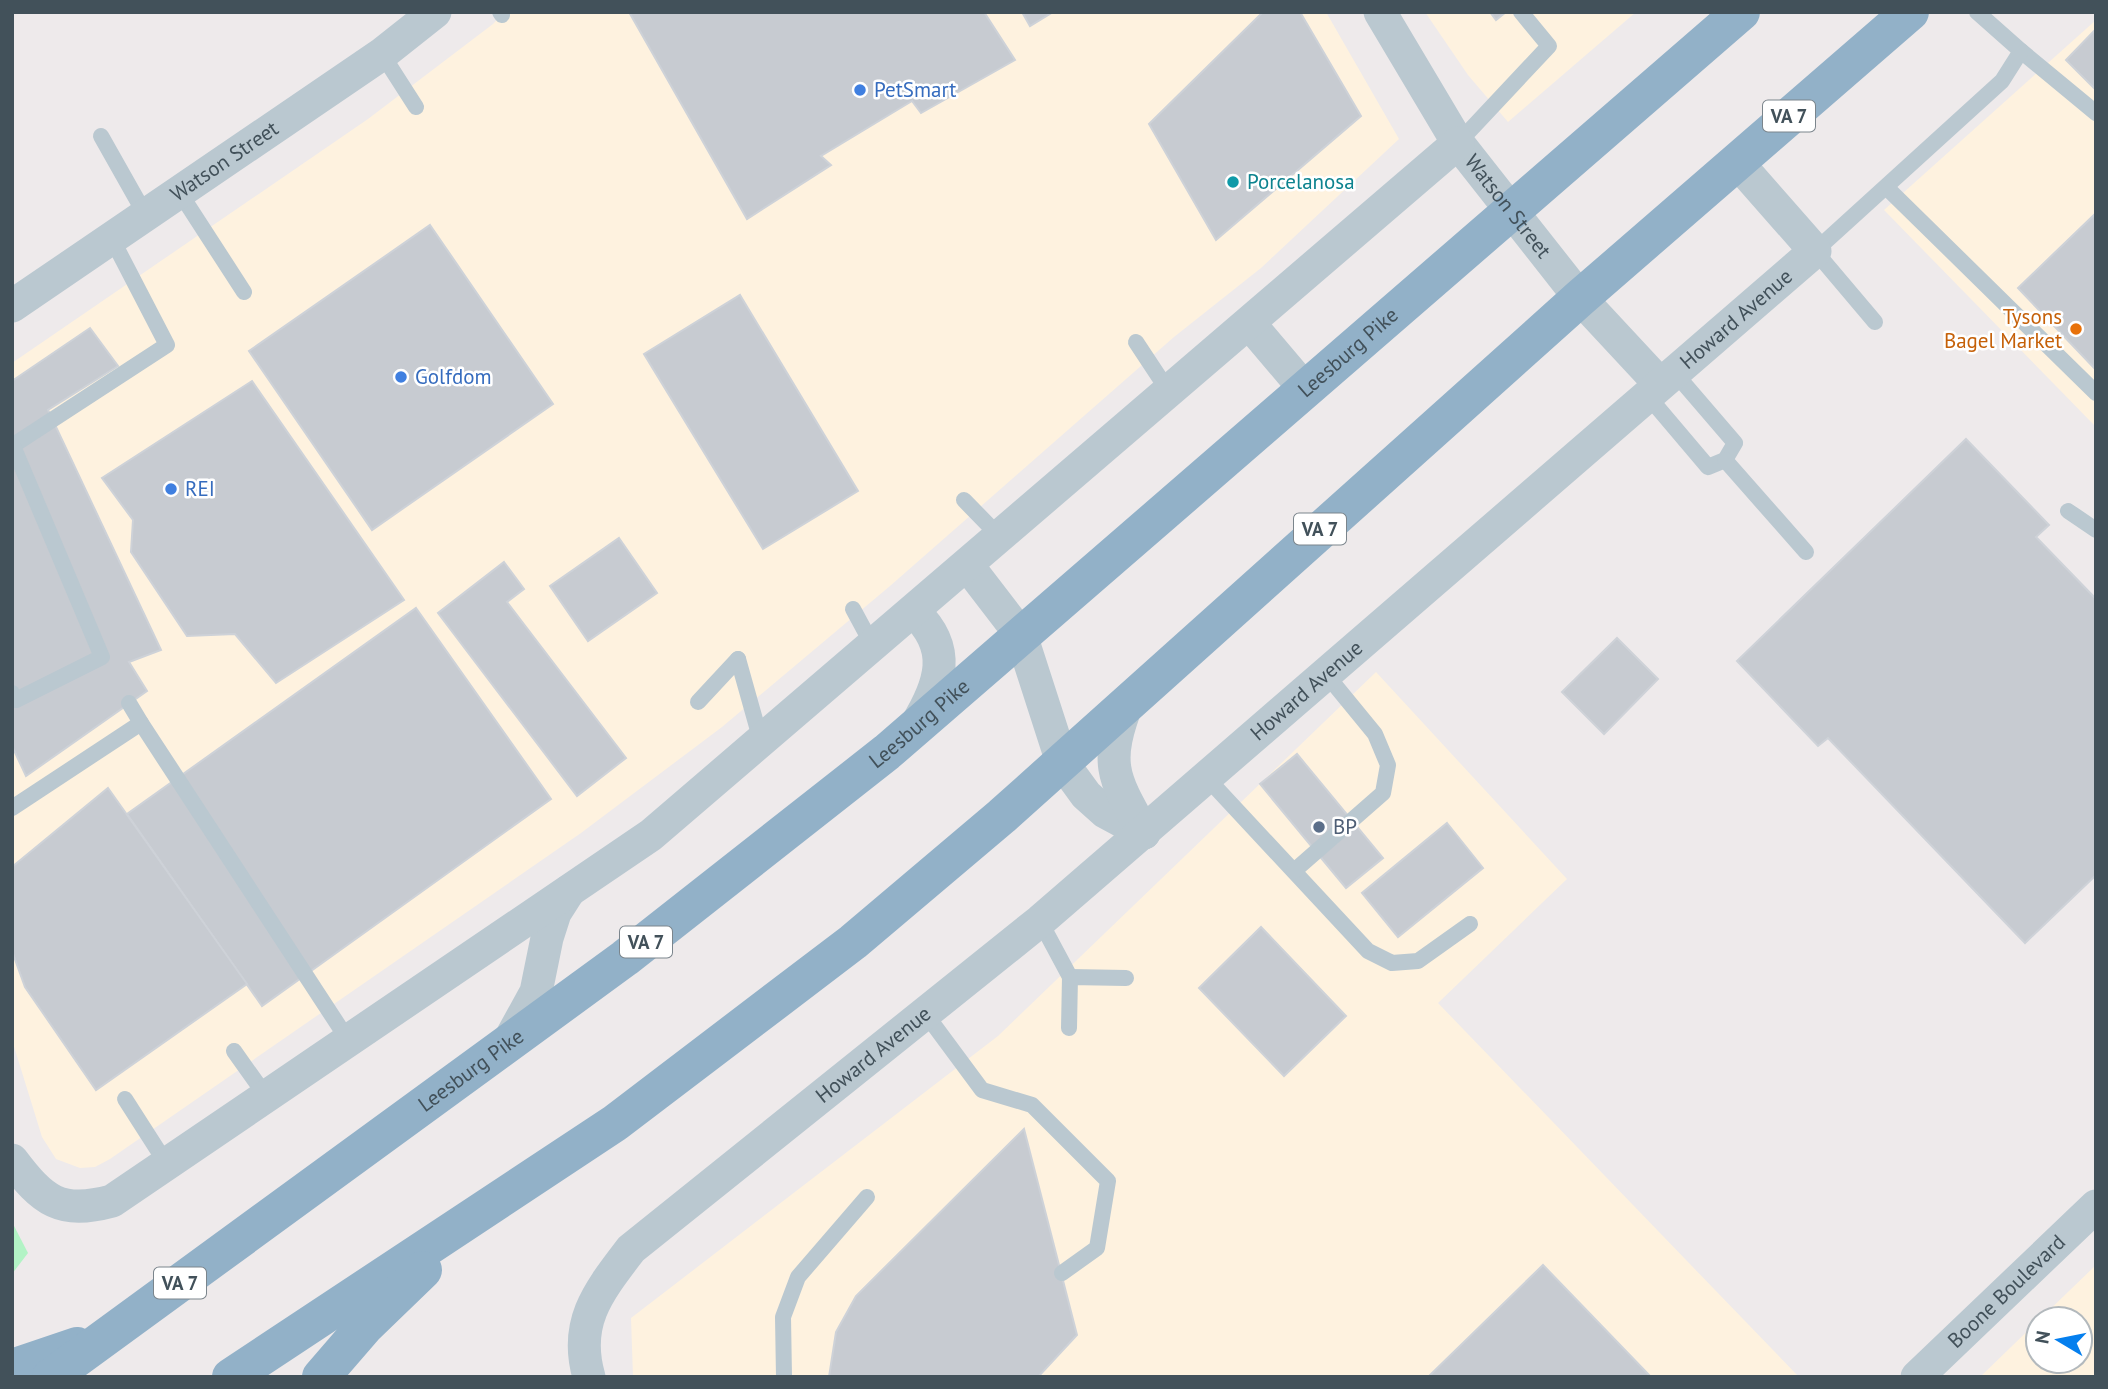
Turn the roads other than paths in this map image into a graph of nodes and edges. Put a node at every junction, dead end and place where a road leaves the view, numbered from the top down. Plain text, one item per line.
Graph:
1 (435, 12) edge
2 (1380, 12) edge
3 (1521, 12) edge
4 (1741, 12) edge
5 (1910, 12) edge
6 (1977, 12) edge
7 (2021, 51) junction
8 (382, 54) junction
9 (416, 107) dead end
10 (2096, 113) edge
11 (101, 136) dead end
12 (1458, 143) junction
13 (1736, 161) junction
14 (1886, 187) junction
15 (178, 190) junction
16 (1513, 209) junction
17 (145, 214) junction
18 (111, 237) junction
19 (1815, 251) junction
20 (244, 292) dead end
21 (1580, 298) junction
22 (12, 306) edge
23 (1875, 322) dead end
24 (1249, 323) junction
25 (1136, 342) dead end
26 (1660, 384) junction
27 (1304, 388) junction
28 (1169, 392) junction
29 (2096, 393) edge
30 (12, 446) edge
31 (1725, 460) junction
32 (964, 500) dead end
33 (2067, 511) dead end
34 (2096, 530) edge
35 (1000, 537) junction
36 (1807, 552) dead end
37 (968, 566) junction
38 (853, 609) dead end
39 (914, 612) junction
40 (1021, 635) junction
41 (873, 646) junction
42 (1325, 673) junction
43 (12, 693) edge
44 (1128, 701) junction
45 (698, 702) dead end
46 (129, 703) dead end
47 (141, 723) junction
48 (914, 730) junction
49 (761, 741) junction
50 (1062, 762) junction
51 (1206, 777) junction
52 (12, 808) edge
53 (1144, 832) junction
54 (1294, 871) junction
55 (570, 889) junction
56 (1040, 921) junction
57 (1470, 924) dead end
58 (1070, 977) junction
59 (1126, 978) dead end
60 (925, 1013) junction
61 (1069, 1027) dead end
62 (348, 1040) junction
63 (508, 1042) junction
64 (234, 1051) dead end
65 (266, 1096) junction
66 (125, 1099) dead end
67 (12, 1160) edge
68 (166, 1163) junction
69 (867, 1197) dead end
70 (2096, 1206) edge
71 (484, 1212) junction
72 (1062, 1273) dead end
73 (105, 1337) junction
74 (12, 1368) edge
75 (51, 1377) edge
76 (231, 1377) edge
77 (321, 1377) edge
78 (589, 1377) edge
79 (784, 1377) edge
80 (1917, 1377) edge

1 - 8 street, Watson Street
2 - 12 street, Watson Street
3 - 12 lane
4 - 16 highway, Leesburg Pike / VA 7
5 - 13 highway, VA 7
6 - 7 lane
7 - 10 lane
7 - 14 lane, Howard Avenue
8 - 9 lane
8 - 15 street, Watson Street
11 - 17 lane
12 - 16 street, Watson Street
12 - 24 street
13 - 19 street
13 - 21 highway, VA 7
14 - 19 lane, Howard Avenue
14 - 29 lane
15 - 17 street, Watson Street
15 - 20 lane
16 - 21 street, Watson Street
16 - 27 highway, Leesburg Pike / VA 7
17 - 18 street, Watson Street
18 - 22 street, Watson Street
18 - 30 lane
19 - 23 lane
19 - 26 street, Howard Avenue
21 - 26 street, Watson Street
21 - 44 highway, VA 7
24 - 27 street
24 - 28 street
25 - 28 lane
26 - 31 lane
26 - 31 lane
26 - 42 street, Howard Avenue
27 - 40 highway, Leesburg Pike / VA 7
28 - 35 street
30 - 43 lane
31 - 36 lane
32 - 35 lane
33 - 34 lane
35 - 37 street
37 - 39 street
37 - 40 street
38 - 41 lane
39 - 41 street
39 - 48 street
40 - 48 highway, Leesburg Pike / VA 7
40 - 50 street
41 - 49 street
42 - 51 street, Howard Avenue
42 - 54 lane
44 - 50 highway, VA 7
44 - 53 street
45 - 49 lane
46 - 47 lane
47 - 52 lane
47 - 62 lane
48 - 63 highway, Leesburg Pike / VA 7
49 - 55 street
50 - 53 street
50 - 71 highway, VA 7
51 - 53 street, Howard Avenue
51 - 54 lane
53 - 56 street, Howard Avenue
54 - 57 lane
55 - 62 street
55 - 63 street
56 - 58 lane
56 - 60 street, Howard Avenue
58 - 59 lane
58 - 61 lane
60 - 72 lane
60 - 78 street, Howard Avenue
62 - 65 street
63 - 73 highway, Leesburg Pike / VA 7
64 - 65 lane
65 - 68 street
66 - 68 lane
67 - 68 street
69 - 79 lane
70 - 80 street, Boone Boulevard
71 - 76 highway, VA 7
71 - 77 highway
73 - 74 highway
73 - 75 highway, Leesburg Pike / VA 7

